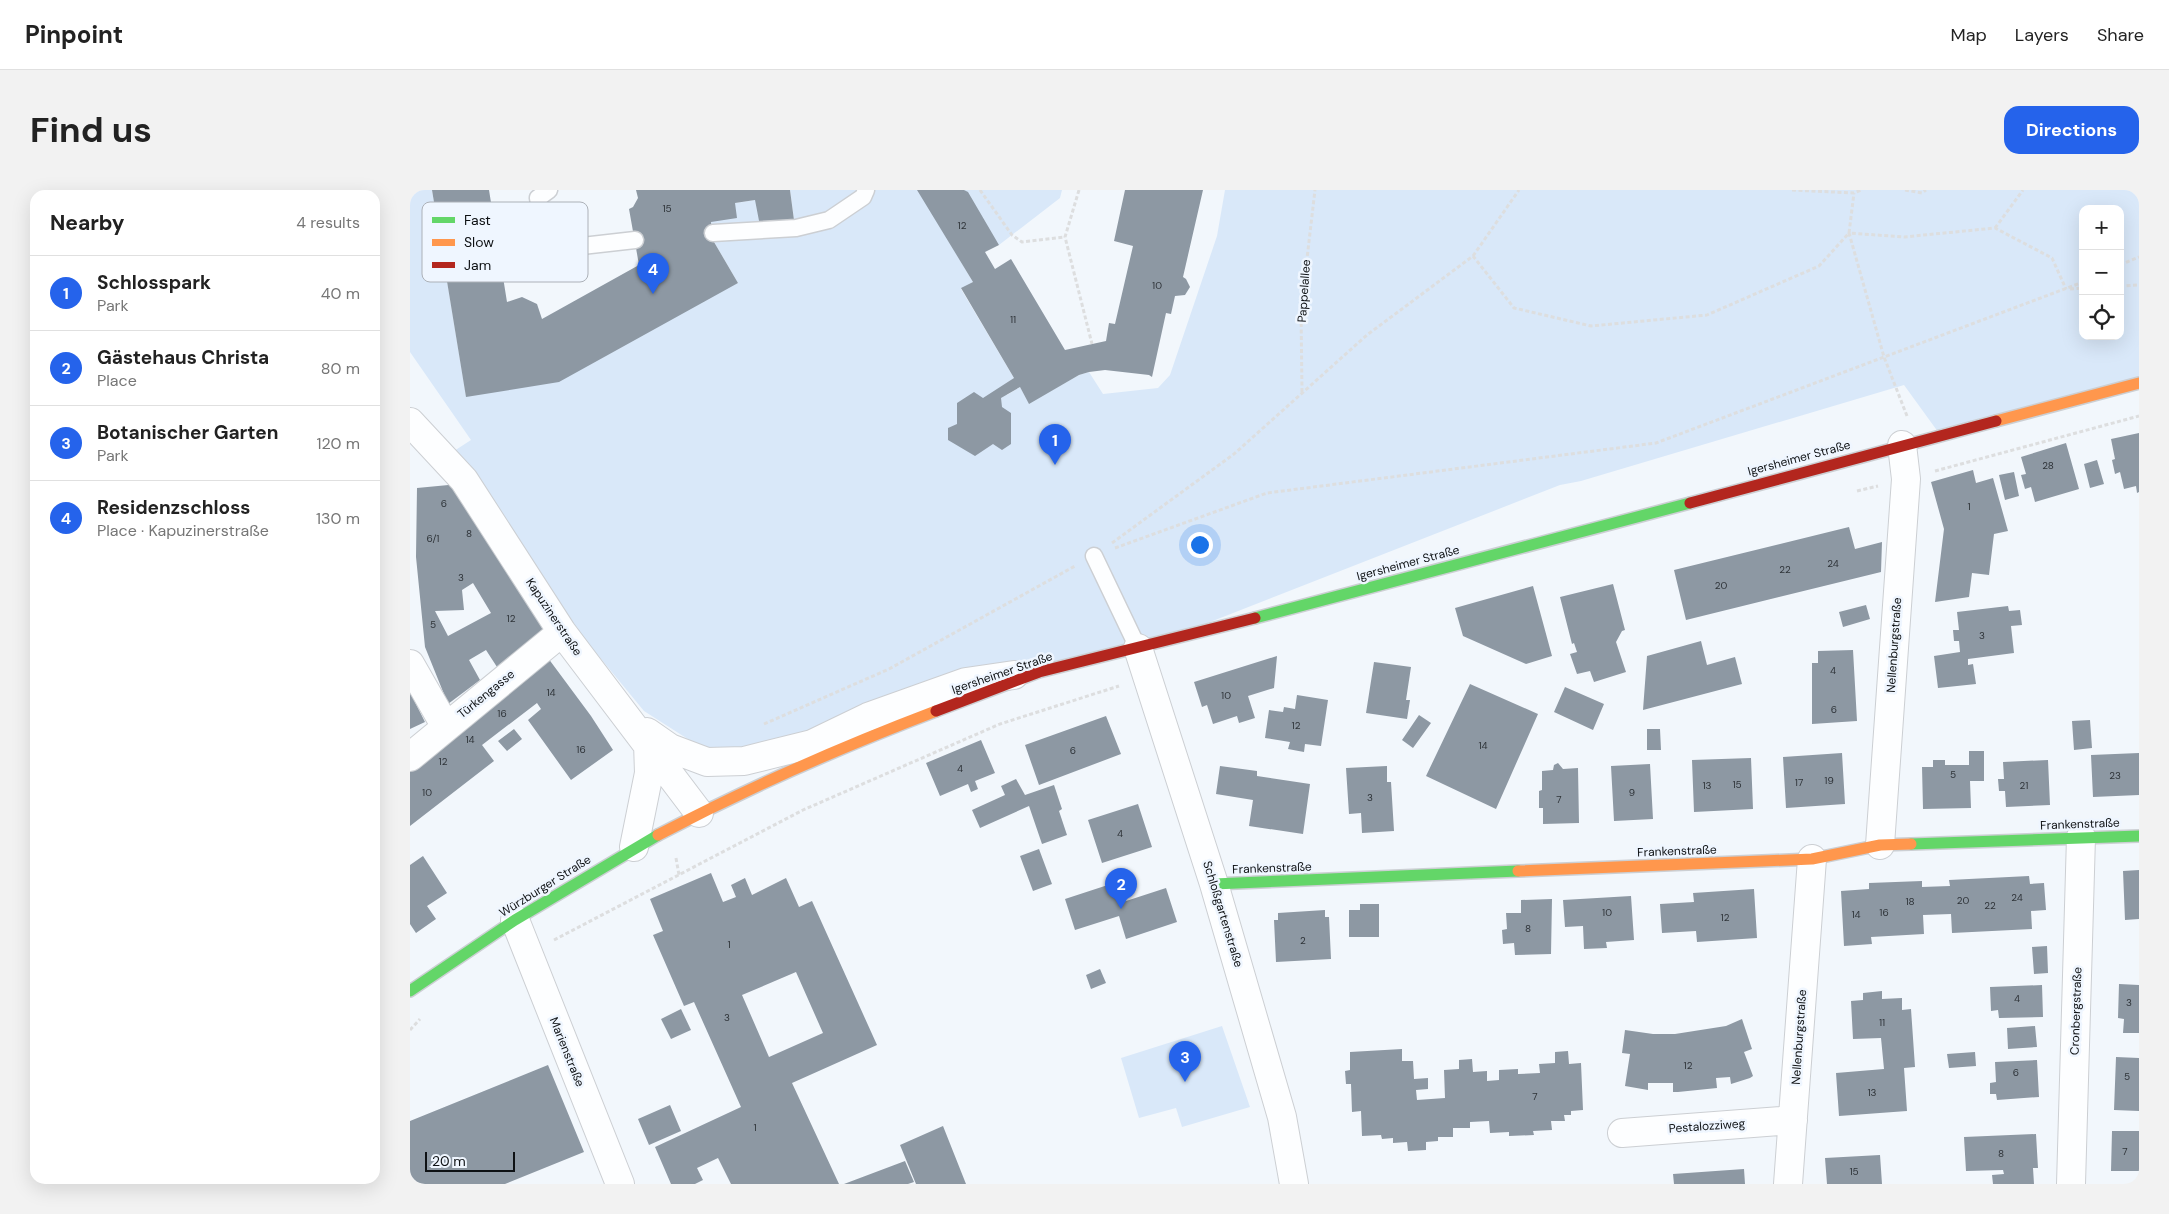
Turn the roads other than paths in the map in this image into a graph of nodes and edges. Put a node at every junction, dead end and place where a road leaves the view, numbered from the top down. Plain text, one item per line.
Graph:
1 (549, 190) edge
2 (866, 190) edge
3 (539, 202) edge
4 (712, 233) dead end
5 (634, 240) dead end
6 (588, 245) edge
7 (2139, 383) edge
8 (411, 427) edge
9 (1902, 445) junction
10 (1094, 556) road end
11 (562, 632) junction
12 (1138, 648) junction
13 (410, 664) edge
14 (1040, 672) junction
15 (627, 719) junction
16 (446, 727) junction
17 (648, 743) junction
18 (410, 757) edge
19 (699, 813) junction
20 (2139, 836) edge
21 (2080, 837) junction
22 (1880, 845) junction
23 (634, 847) junction
24 (1812, 860) junction
25 (1214, 884) junction
26 (515, 920) junction
27 (410, 991) edge
28 (1793, 1120) junction
29 (1622, 1133) dead end
30 (620, 1184) edge
31 (1294, 1184) edge
32 (1788, 1184) edge
33 (2071, 1184) edge

1 - 3 lane
2 - 4 lane
5 - 6 lane
7 - 9 street, Igersheimer Straße
8 - 11 street, Kapuzinerstraße
9 - 12 street, Igersheimer Straße
9 - 22 street, Nellenburgstraße
10 - 12 lane
11 - 15 street, Kapuzinerstraße
11 - 16 street, Türkengasse
12 - 14 street, Igersheimer Straße
12 - 25 street, Schloßgartenstraße
13 - 16 street
14 - 15 street
14 - 19 street, Igersheimer Straße
15 - 17 street, Kapuzinerstraße
16 - 18 street, Türkengasse
17 - 19 street, Kapuzinerstraße
17 - 23 street
19 - 23 street, Würzburger Straße
20 - 21 street, Frankenstraße
21 - 22 street, Frankenstraße
21 - 33 street, Cronbergstraße
22 - 24 street, Frankenstraße
23 - 26 street, Würzburger Straße
24 - 25 street, Frankenstraße
24 - 28 street, Nellenburgstraße
25 - 31 street, Schloßgartenstraße
26 - 27 street, Würzburger Straße
26 - 30 street, Marienstraße
28 - 29 street, Pestalozziweg
28 - 32 street, Nellenburgstraße

